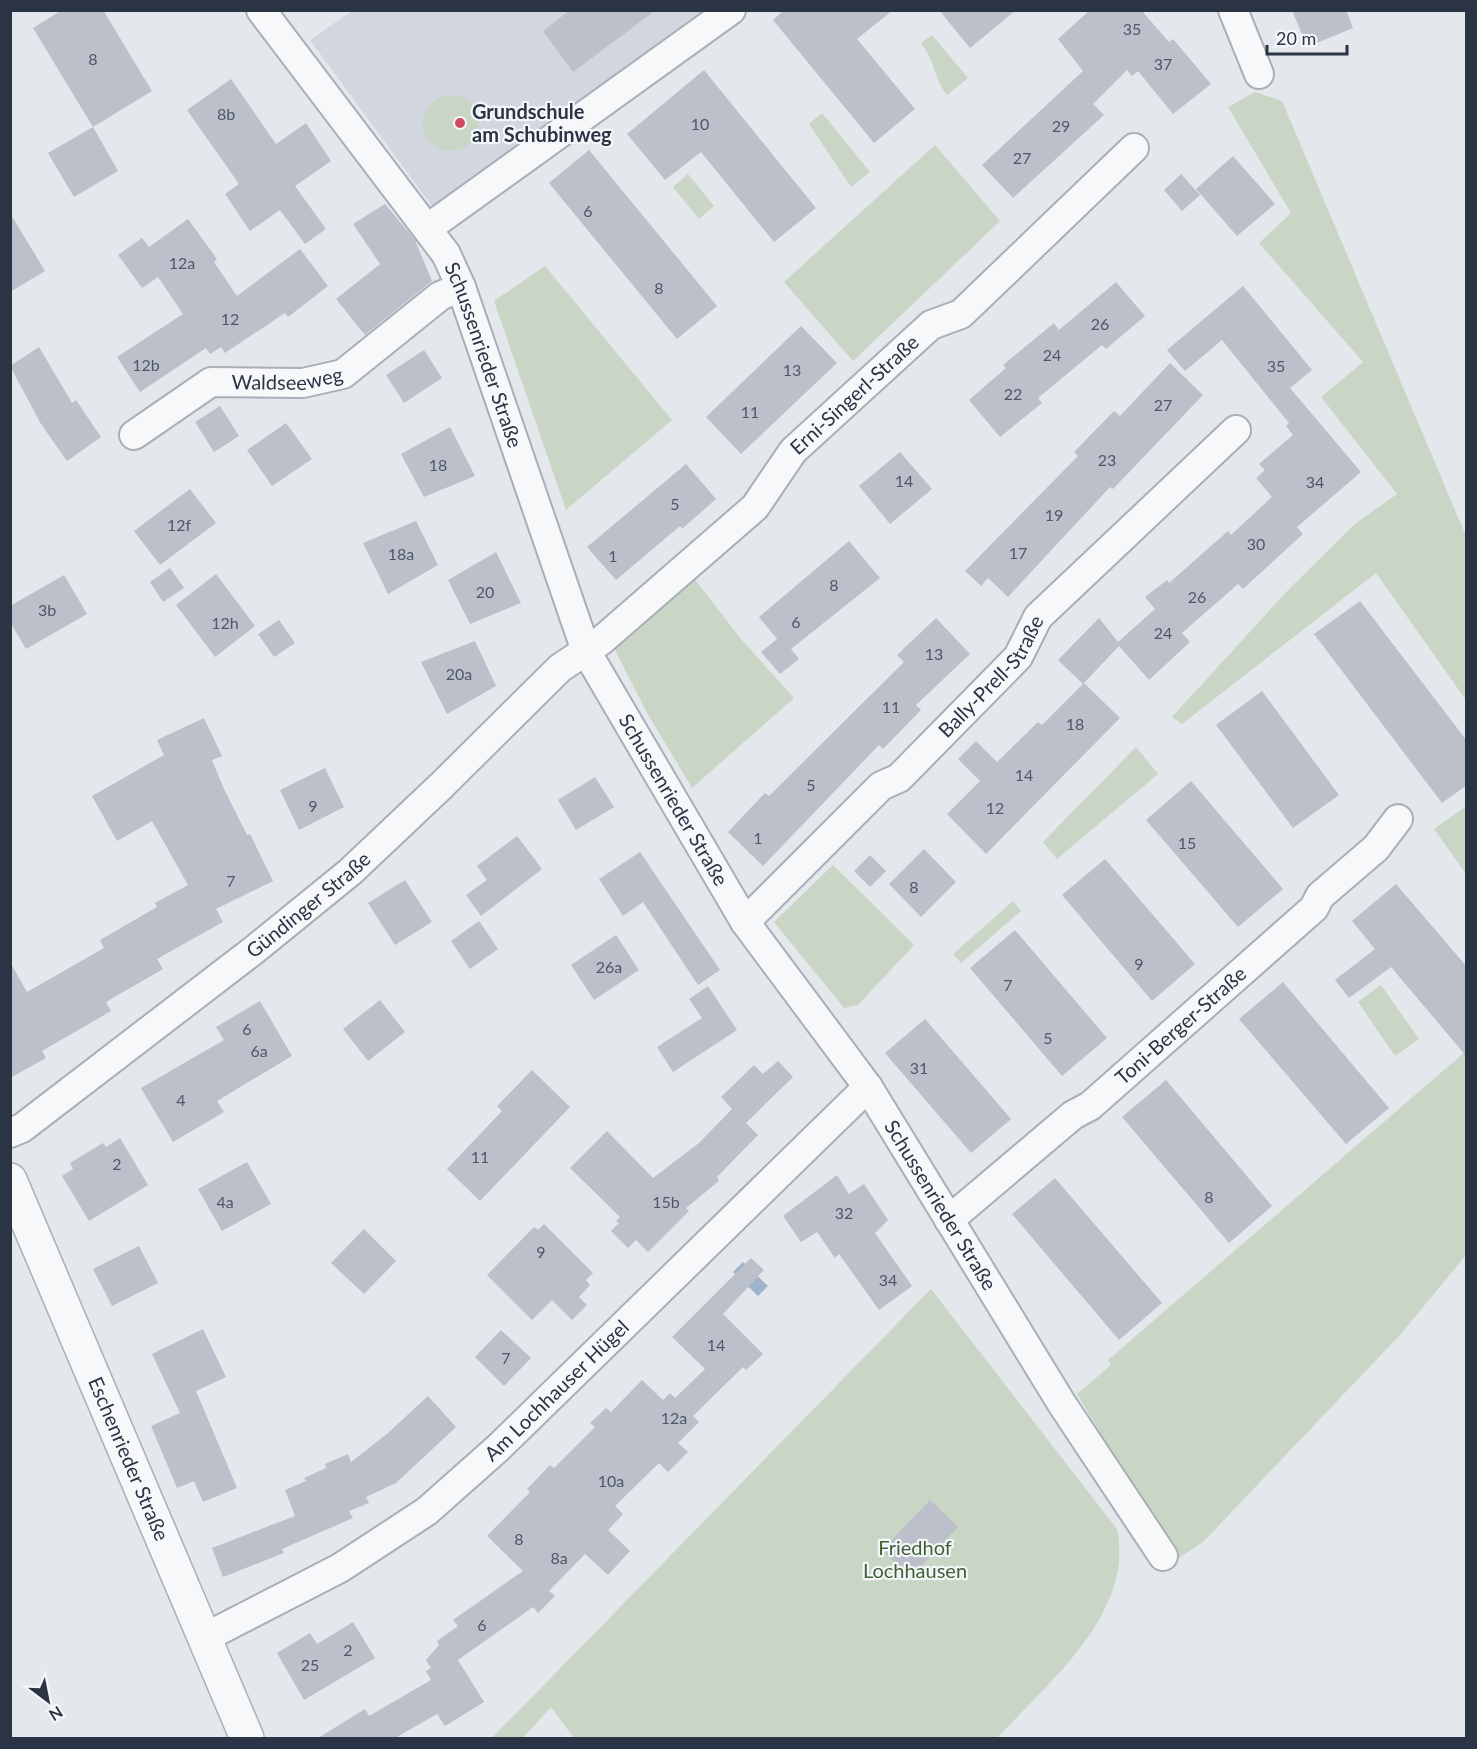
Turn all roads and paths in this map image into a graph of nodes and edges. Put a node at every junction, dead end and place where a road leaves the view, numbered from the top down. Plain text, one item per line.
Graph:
1 (261, 10) edge
2 (730, 10) edge
3 (1233, 10) edge
4 (1259, 74) dead end
5 (1134, 148) dead end
6 (428, 228) junction
7 (461, 287) junction
8 (1236, 430) dead end
9 (135, 435) dead end
10 (586, 651) junction
11 (1398, 819) dead end
12 (745, 922) junction
13 (868, 1087) junction
14 (10, 1132) edge
15 (10, 1180) edge
16 (949, 1220) junction
17 (1163, 1556) dead end
18 (204, 1638) junction
19 (247, 1738) edge

1 - 6 street, Schussenrieder Straße
2 - 6 street
3 - 4 street
5 - 10 street, Erni-Singerl-Straße
6 - 7 street, Schussenrieder Straße
7 - 9 street, Waldseeweg
7 - 10 street, Schussenrieder Straße
8 - 12 street, Bally-Prell-Straße
10 - 12 street, Schussenrieder Straße
10 - 14 street, Gündinger Straße
11 - 16 street, Toni-Berger-Straße
12 - 13 street, Schussenrieder Straße
13 - 16 street, Schussenrieder Straße
13 - 18 street, Am Lochhauser Hügel
15 - 18 street, Eschenrieder Straße
16 - 17 street, Schussenrieder Straße
18 - 19 street, Eschenrieder Straße

